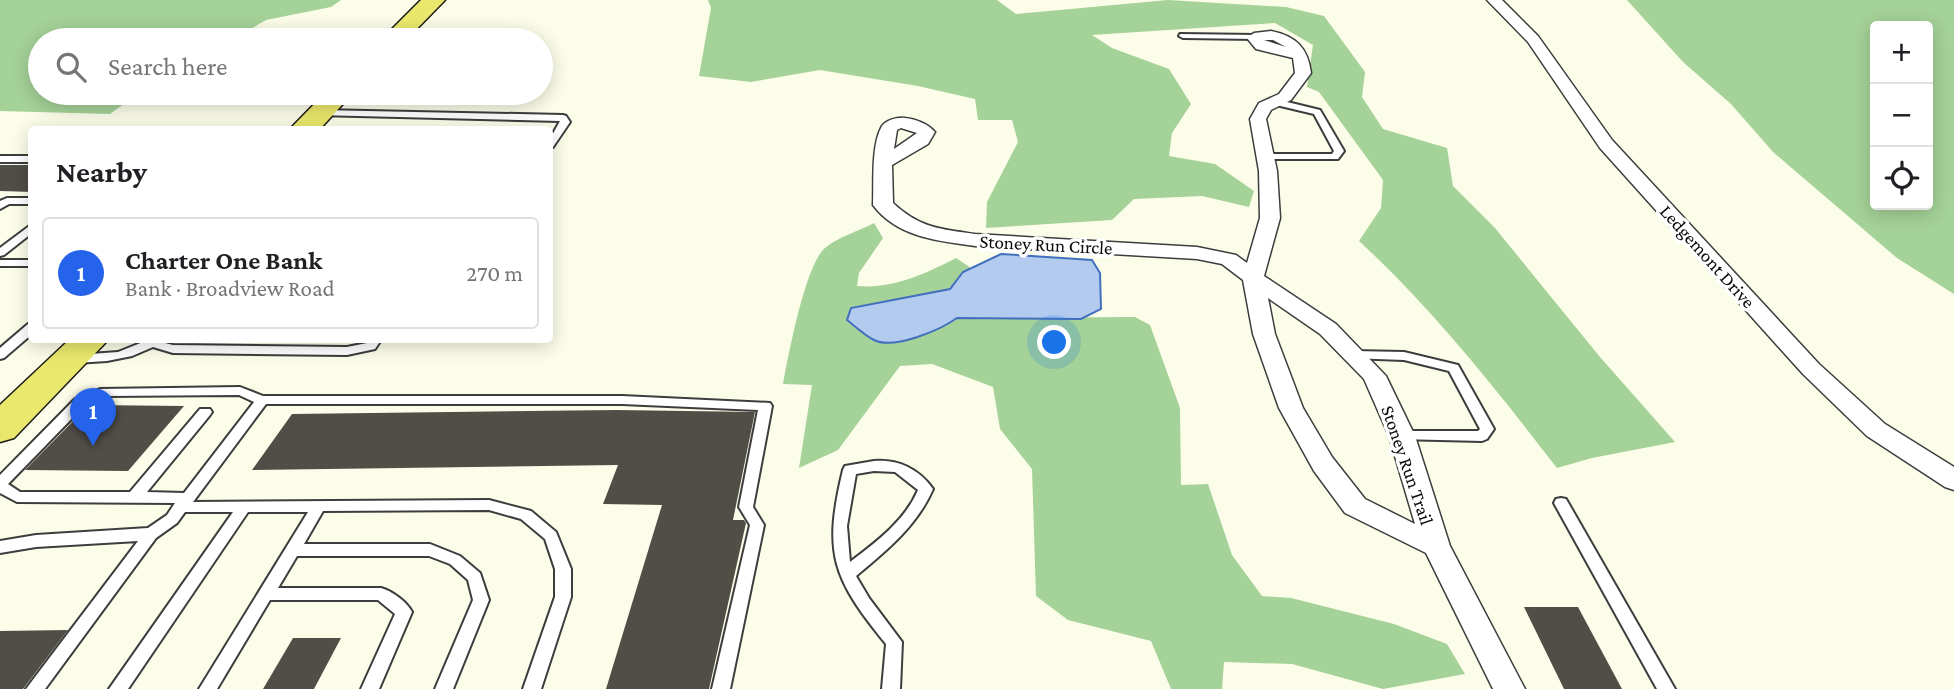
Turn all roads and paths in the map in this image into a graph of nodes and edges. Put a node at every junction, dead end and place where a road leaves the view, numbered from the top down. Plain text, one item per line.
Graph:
1 (434, 0) edge
2 (1494, 0) edge
3 (405, 28) edge
4 (1183, 36) dead end
5 (1257, 37) joint
6 (1300, 55) joint
7 (1275, 102) junction
8 (328, 105) edge
9 (311, 121) edge
10 (553, 140) edge
11 (1265, 157) junction
12 (0, 159) edge
13 (28, 159) edge
14 (883, 163) dead end
15 (28, 201) edge
16 (2, 203) edge
17 (28, 230) edge
18 (0, 253) edge
19 (0, 263) edge
20 (28, 263) edge
21 (1254, 278) junction
22 (28, 330) edge
23 (149, 343) edge
24 (159, 343) edge
25 (373, 343) edge
26 (80, 349) edge
27 (0, 355) edge
28 (1353, 355) junction
29 (262, 400) junction
30 (13, 402) edge
31 (205, 412) dead end
32 (0, 428) edge
33 (1402, 436) junction
34 (1954, 480) edge
35 (3, 487) edge
36 (134, 498) junction
37 (184, 503) junction
38 (1561, 503) dead end
39 (320, 506) junction
40 (244, 507) junction
41 (151, 534) junction
42 (1436, 546) junction
43 (0, 547) edge
44 (293, 550) junction
45 (848, 573) junction
46 (266, 594) junction
47 (35, 689) edge
48 (118, 689) edge
49 (208, 689) edge
50 (370, 689) edge
51 (444, 689) edge
52 (532, 689) edge
53 (721, 689) edge
54 (891, 689) edge
55 (1509, 689) edge
56 (1667, 689) edge

1 - 3 main road
2 - 34 street, Ledgemont Drive
4 - 5 lane
5 - 6 street
6 - 7 street
7 - 11 street
7 - 11 lane
8 - 9 main road
9 - 10 lane
11 - 21 street
12 - 13 lane
14 - 21 street, Stoney Run Circle
15 - 16 lane
17 - 18 lane
19 - 20 lane
21 - 28 street, Stoney Run Trail
21 - 42 street
22 - 27 lane
23 - 26 lane
24 - 25 lane
26 - 30 main road
28 - 33 street, Stoney Run Trail
28 - 33 lane
29 - 35 lane
29 - 37 lane
29 - 53 lane
30 - 32 main road
31 - 36 lane
33 - 42 street, Stoney Run Trail
35 - 36 lane
36 - 37 lane
37 - 40 lane
37 - 41 lane
38 - 56 lane
39 - 40 lane
39 - 44 lane
39 - 52 lane
40 - 48 lane
41 - 43 lane
41 - 47 lane
42 - 55 street, Stoney Run Trail
44 - 46 lane
44 - 51 lane
45 - 45 lane
45 - 54 lane
46 - 49 lane
46 - 50 lane

